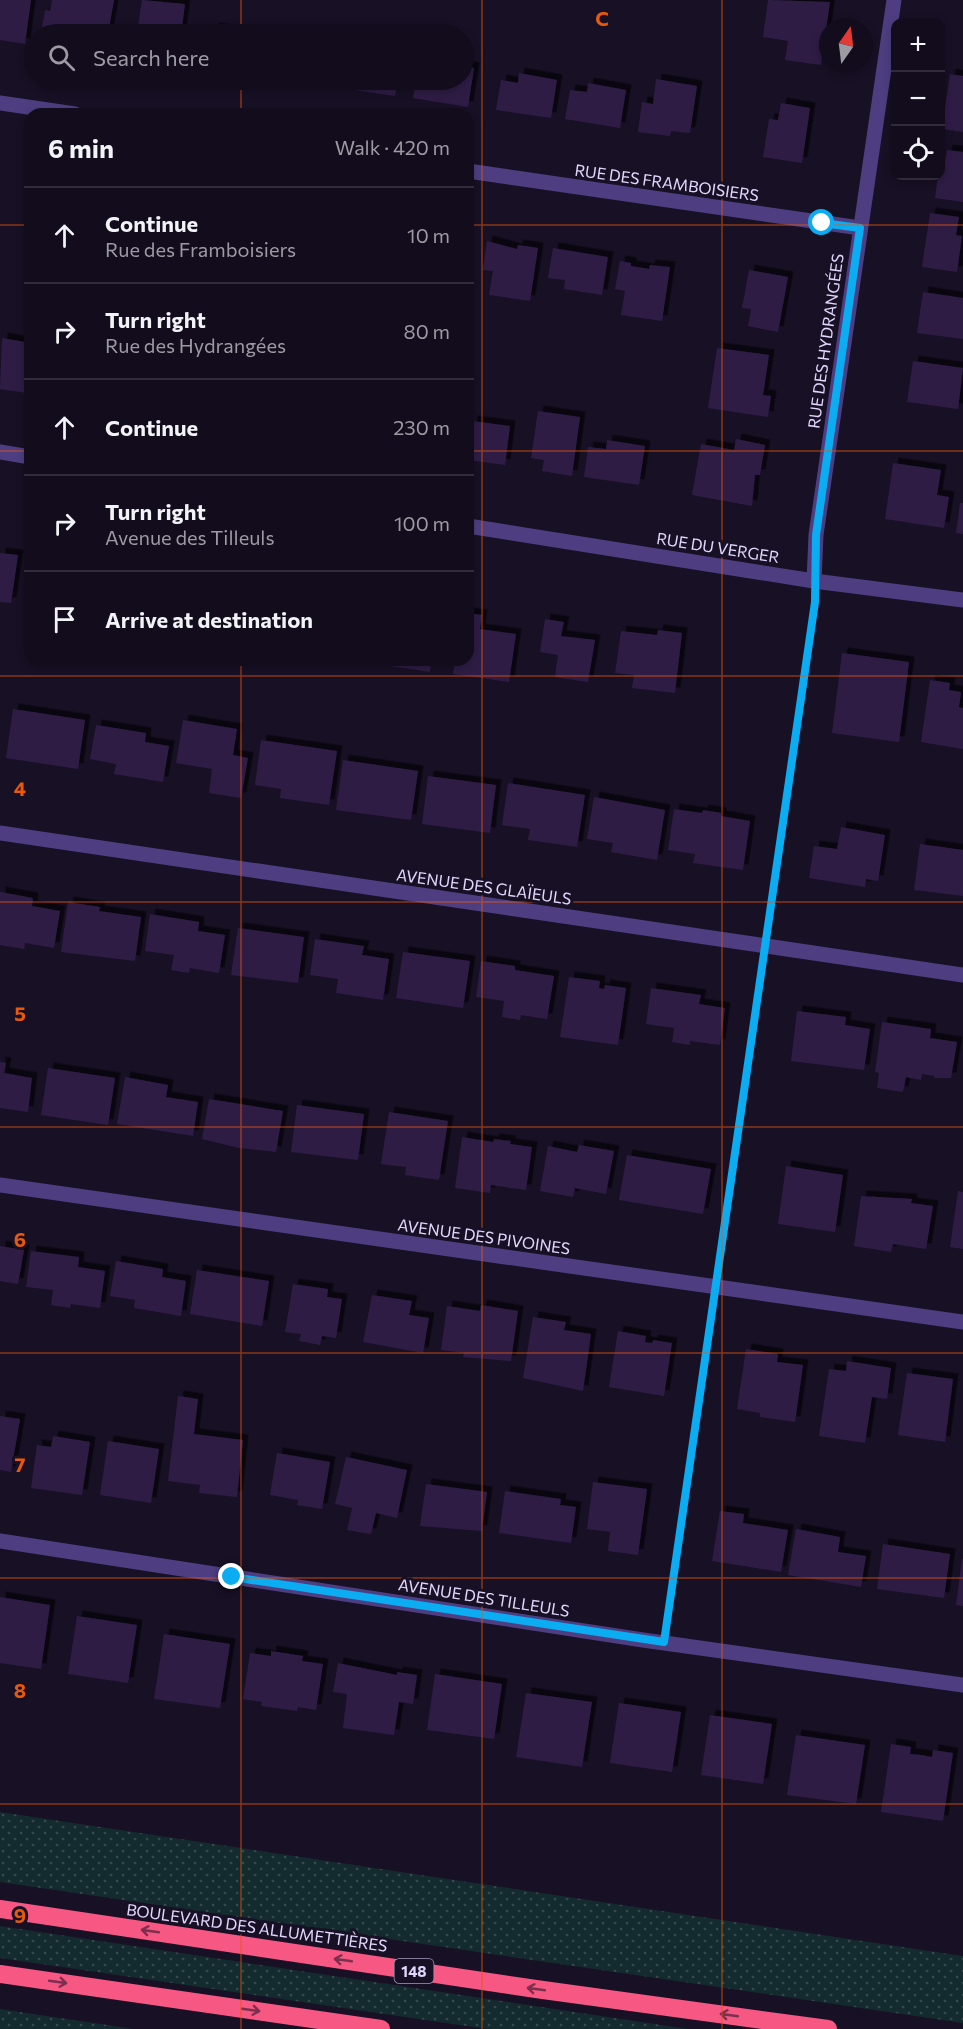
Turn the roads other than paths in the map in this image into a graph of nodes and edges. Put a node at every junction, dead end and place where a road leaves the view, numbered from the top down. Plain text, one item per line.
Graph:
1 (894, 0) edge
2 (0, 103) edge
3 (34, 108) edge
4 (474, 172) edge
5 (860, 228) junction
6 (0, 452) edge
7 (24, 456) edge
8 (474, 527) edge
9 (814, 581) junction
10 (963, 600) edge
11 (0, 833) edge
12 (963, 975) edge
13 (0, 1185) edge
14 (963, 1322) edge
15 (0, 1541) edge
16 (963, 1685) edge
17 (0, 1909) edge
18 (0, 1974) edge
19 (381, 2029) edge
20 (828, 2029) edge

1 - 5 street, RUE DES HYDRANGÉES
2 - 3 street
4 - 5 street, RUE DES FRAMBOISIERS
5 - 9 street, RUE DES HYDRANGÉES
6 - 7 street
8 - 9 street, RUE DU VERGER
9 - 10 street, RUE DU VERGER
11 - 12 street, AVENUE DES GLAÏEULS
13 - 14 street, AVENUE DES PIVOINES
15 - 16 street, AVENUE DES TILLEULS
20 -> 17 highway, BOULEVARD DES ALLUMETTIÈRES / 148
18 -> 19 highway

